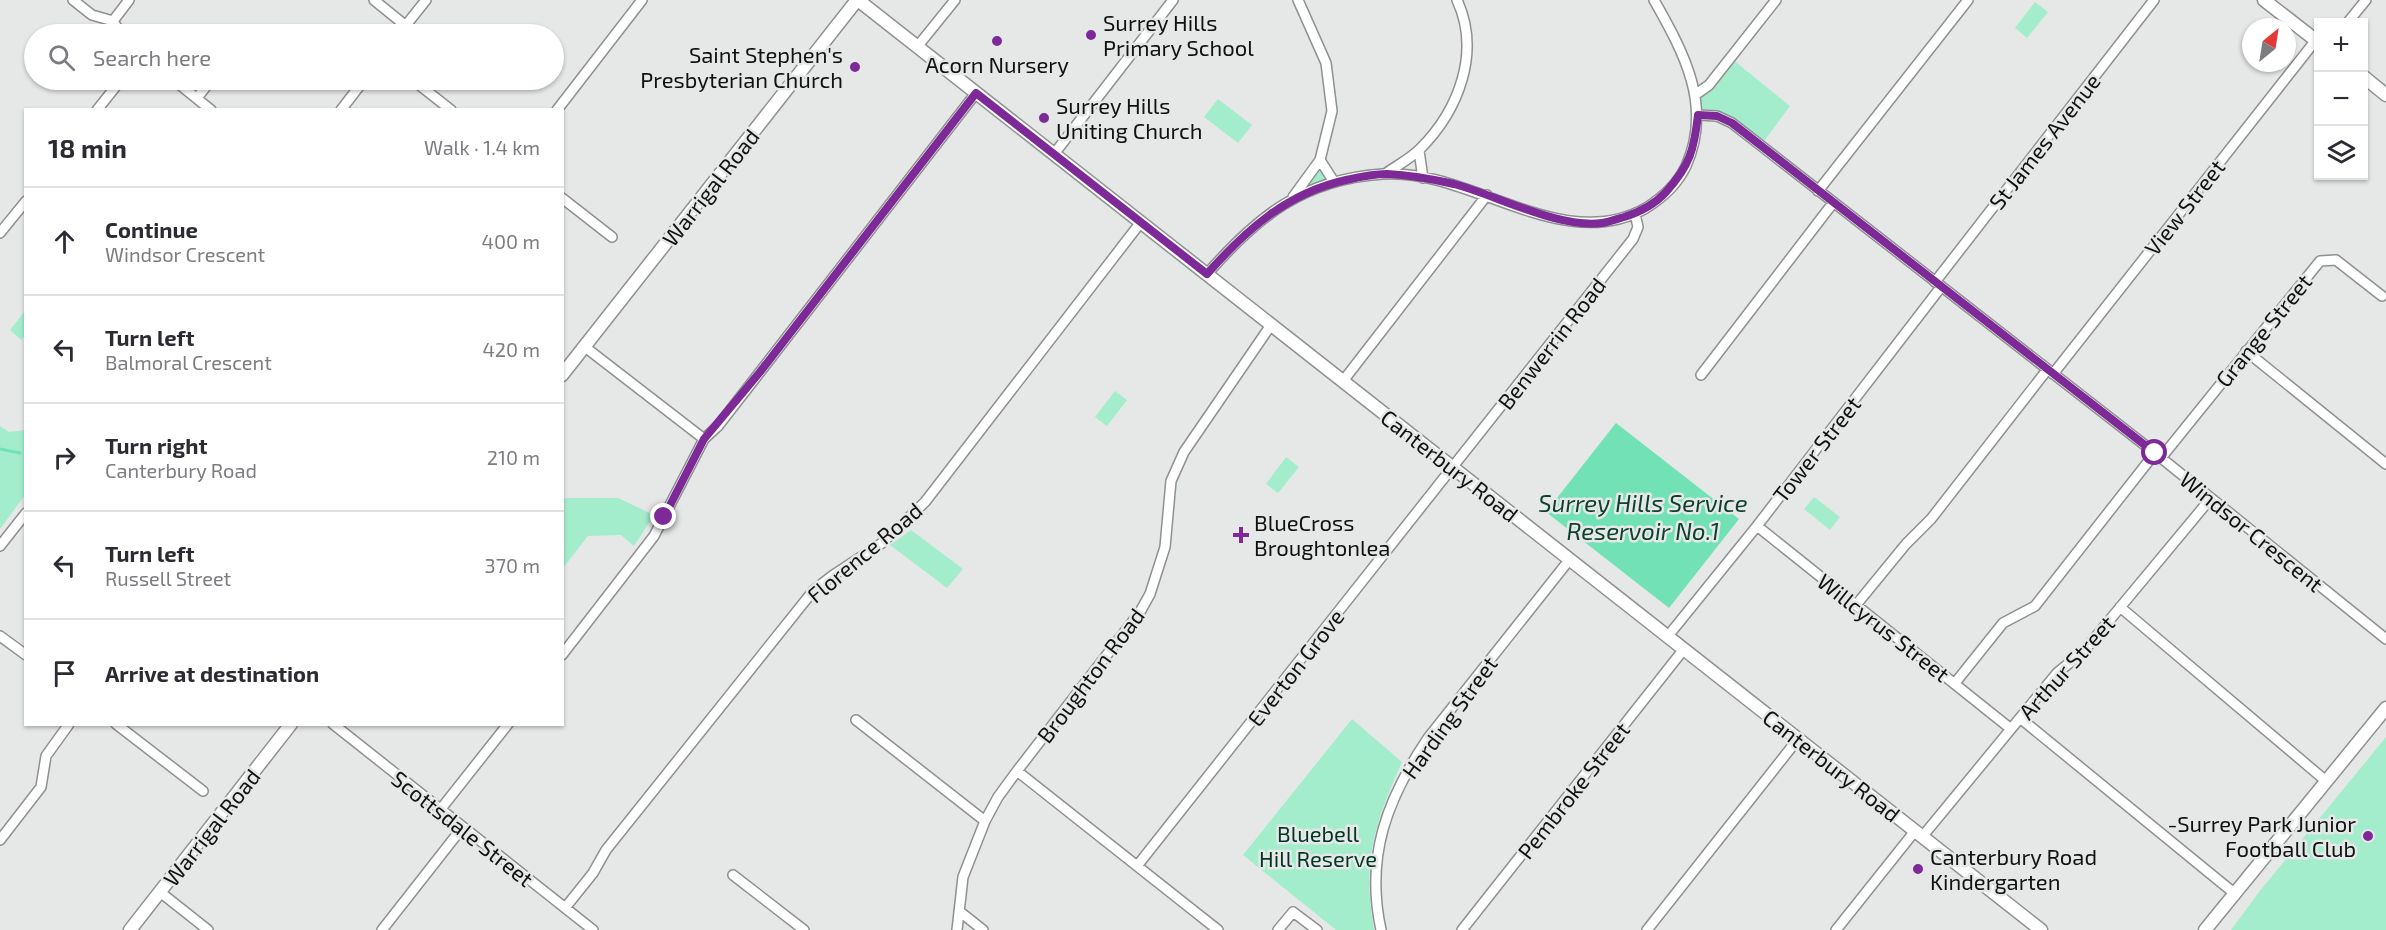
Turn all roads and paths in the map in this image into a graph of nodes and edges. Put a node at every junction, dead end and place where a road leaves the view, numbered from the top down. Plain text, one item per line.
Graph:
1 (73, 0) edge
2 (129, 0) edge
3 (374, 0) edge
4 (426, 0) edge
5 (642, 0) edge
6 (857, 0) edge
7 (955, 0) edge
8 (1173, 0) edge
9 (1298, 0) edge
10 (1457, 0) edge
11 (1654, 0) edge
12 (1776, 0) edge
13 (1968, 0) edge
14 (2154, 0) edge
15 (2264, 0) edge
16 (2366, 0) edge
17 (2351, 18) edge
18 (113, 21) junction
19 (115, 24) edge
20 (404, 24) edge
21 (408, 24) edge
22 (2314, 39) edge
23 (2314, 45) edge
24 (918, 47) junction
25 (2368, 80) edge
26 (113, 90) edge
27 (187, 90) edge
28 (203, 90) edge
29 (356, 90) edge
30 (426, 90) edge
31 (976, 93) junction
32 (1695, 95) junction
33 (2386, 95) edge
34 (197, 98) junction
35 (99, 108) edge
36 (210, 108) edge
37 (343, 108) edge
38 (448, 108) edge
39 (559, 108) edge
40 (1698, 115) junction
41 (1419, 151) junction
42 (1054, 154) junction
43 (1320, 160) junction
44 (1385, 174) junction
45 (1423, 178) junction
46 (1334, 182) junction
47 (1818, 191) junction
48 (1487, 195) junction
49 (1292, 199) junction
50 (564, 200) edge
51 (24, 203) edge
52 (1833, 203) junction
53 (1635, 214) junction
54 (1141, 222) junction
55 (0, 233) edge
56 (612, 237) dead end
57 (1207, 274) junction
58 (1938, 285) junction
59 (2382, 296) dead end
60 (1271, 325) junction
61 (585, 347) junction
62 (2246, 351) junction
63 (2050, 372) junction
64 (564, 373) edge
65 (1701, 375) dead end
66 (1343, 381) junction
67 (704, 439) junction
68 (2158, 456) junction
69 (2386, 464) edge
70 (1453, 468) junction
71 (2211, 498) junction
72 (24, 516) edge
73 (1757, 526) junction
74 (0, 546) edge
75 (1570, 559) junction
76 (1856, 605) junction
77 (2120, 607) junction
78 (0, 636) edge
79 (1668, 636) junction
80 (2386, 639) edge
81 (1684, 649) junction
82 (564, 652) edge
83 (24, 654) edge
84 (1955, 683) junction
85 (2386, 708) edge
86 (2020, 718) junction
87 (856, 720) dead end
88 (68, 726) edge
89 (119, 726) edge
90 (289, 726) edge
91 (335, 726) edge
92 (506, 726) edge
93 (2012, 729) junction
94 (1798, 739) junction
95 (1017, 771) junction
96 (2326, 781) junction
97 (203, 791) dead end
98 (440, 810) junction
99 (985, 821) junction
100 (462, 828) junction
101 (1918, 834) junction
102 (1, 836) edge
103 (1137, 866) junction
104 (733, 875) dead end
105 (160, 892) junction
106 (2234, 893) junction
107 (565, 908) junction
108 (959, 911) junction
109 (2027, 926) edge
110 (130, 930) edge
111 (208, 930) edge
112 (382, 930) edge
113 (593, 930) edge
114 (804, 930) edge
115 (957, 930) edge
116 (983, 930) edge
117 (1218, 930) edge
118 (1278, 930) edge
119 (1317, 930) edge
120 (1381, 930) edge
121 (1462, 930) edge
122 (1647, 930) edge
123 (1836, 930) edge
124 (2041, 930) edge
125 (2205, 930) edge

1 - 18 street
2 - 18 street
3 - 20 street
4 - 21 street
5 - 39 street
6 - 24 main road, Canterbury Road
6 - 61 main road, Warrigal Road
7 - 24 street
8 - 42 street
9 - 43 street
10 - 41 street
11 - 32 street
12 - 32 street
13 - 47 street
14 - 58 street, St James Avenue
15 - 22 main road
16 - 17 street
18 - 19 street
23 - 63 street, View Street
24 - 31 main road, Canterbury Road
25 - 33 main road
26 - 35 street
27 - 34 street
28 - 34 street
29 - 37 street
30 - 38 street
31 - 42 main road, Canterbury Road
31 - 67 street
32 - 40 street
34 - 36 street
40 - 47 street, Windsor Crescent
40 - 53 street
41 - 44 street
41 - 45 street
42 - 54 main road, Canterbury Road
43 - 46 street
43 - 49 street
44 - 45 street
44 - 46 street
45 - 48 street
46 - 49 street
47 - 52 street, Windsor Crescent
48 - 53 street
48 - 66 street
49 - 57 street
50 - 56 street
51 - 55 street
52 - 58 street, Windsor Crescent
52 - 65 street
53 - 70 street, Benwerrin Road
54 - 57 main road, Canterbury Road
54 - 107 street, Florence Road
57 - 60 main road, Canterbury Road
58 - 63 street, Windsor Crescent
58 - 73 street, Tower Street
59 - 62 street, Grange Street
60 - 66 main road, Canterbury Road
60 - 95 street, Broughton Road
61 - 64 main road, Warrigal Road
61 - 67 street
62 - 68 street, Grange Street
62 - 69 street
63 - 68 street, Windsor Crescent
63 - 76 street, View Street
66 - 70 main road, Canterbury Road
67 - 82 street
68 - 71 street, Windsor Crescent
68 - 84 street, Grange Street
70 - 75 main road, Canterbury Road
70 - 103 street, Everton Grove
71 - 77 street, Arthur Street
71 - 80 street, Windsor Crescent
72 - 74 street
73 - 76 street, Willcyrus Street
73 - 79 street, Tower Street
75 - 79 main road, Canterbury Road
75 - 120 street, Harding Street
76 - 84 street, Willcyrus Street
77 - 86 street, Arthur Street
77 - 96 street
78 - 83 street
79 - 81 main road, Canterbury Road
81 - 94 main road, Canterbury Road
81 - 121 street, Pembroke Street
84 - 93 street, Willcyrus Street
85 - 96 main road
86 - 93 street, Arthur Street
86 - 106 street
87 - 99 street
88 - 102 street
89 - 97 street
90 - 105 main road, Warrigal Road
91 - 98 street, Scottsdale Street
92 - 98 street
93 - 101 street, Arthur Street
94 - 101 main road, Canterbury Road
94 - 122 street
95 - 99 street, Broughton Road
95 - 103 street
96 - 106 main road
98 - 100 street, Scottsdale Street
99 - 108 street, Broughton Road
100 - 107 street, Scottsdale Street
100 - 112 street
101 - 109 main road, Canterbury Road
101 - 123 street, Arthur Street
103 - 117 street
104 - 114 street
105 - 110 main road, Warrigal Road
105 - 111 street
106 - 125 main road
107 - 113 street, Scottsdale Street
108 - 115 street, Broughton Road
108 - 116 street
109 - 124 main road, Canterbury Road
118 - 119 street

